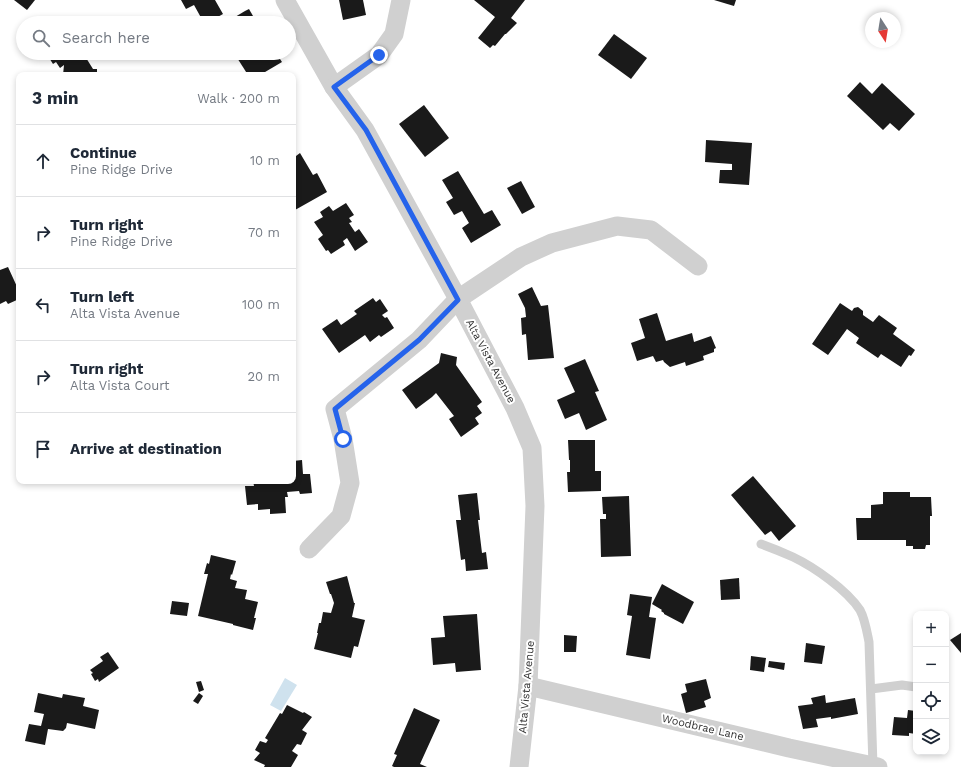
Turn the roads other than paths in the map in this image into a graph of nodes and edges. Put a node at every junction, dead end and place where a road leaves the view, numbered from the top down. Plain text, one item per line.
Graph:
1 (285, 0) edge
2 (401, 0) edge
3 (294, 16) edge
4 (296, 20) edge
5 (334, 87) junction
6 (698, 266) dead end
7 (458, 300) junction
8 (761, 544) dead end
9 (309, 549) dead end
10 (528, 686) junction
11 (913, 686) edge
12 (871, 689) junction
13 (875, 766) edge
14 (519, 767) edge

1 - 3 street, Alta Vista Avenue
2 - 5 street
4 - 5 street, Alta Vista Avenue
5 - 7 street, Alta Vista Avenue
6 - 7 street
7 - 9 street
7 - 10 street, Alta Vista Avenue
8 - 12 lane
10 - 13 street, Woodbrae Lane
10 - 14 street, Alta Vista Avenue
11 - 12 lane
12 - 13 lane

